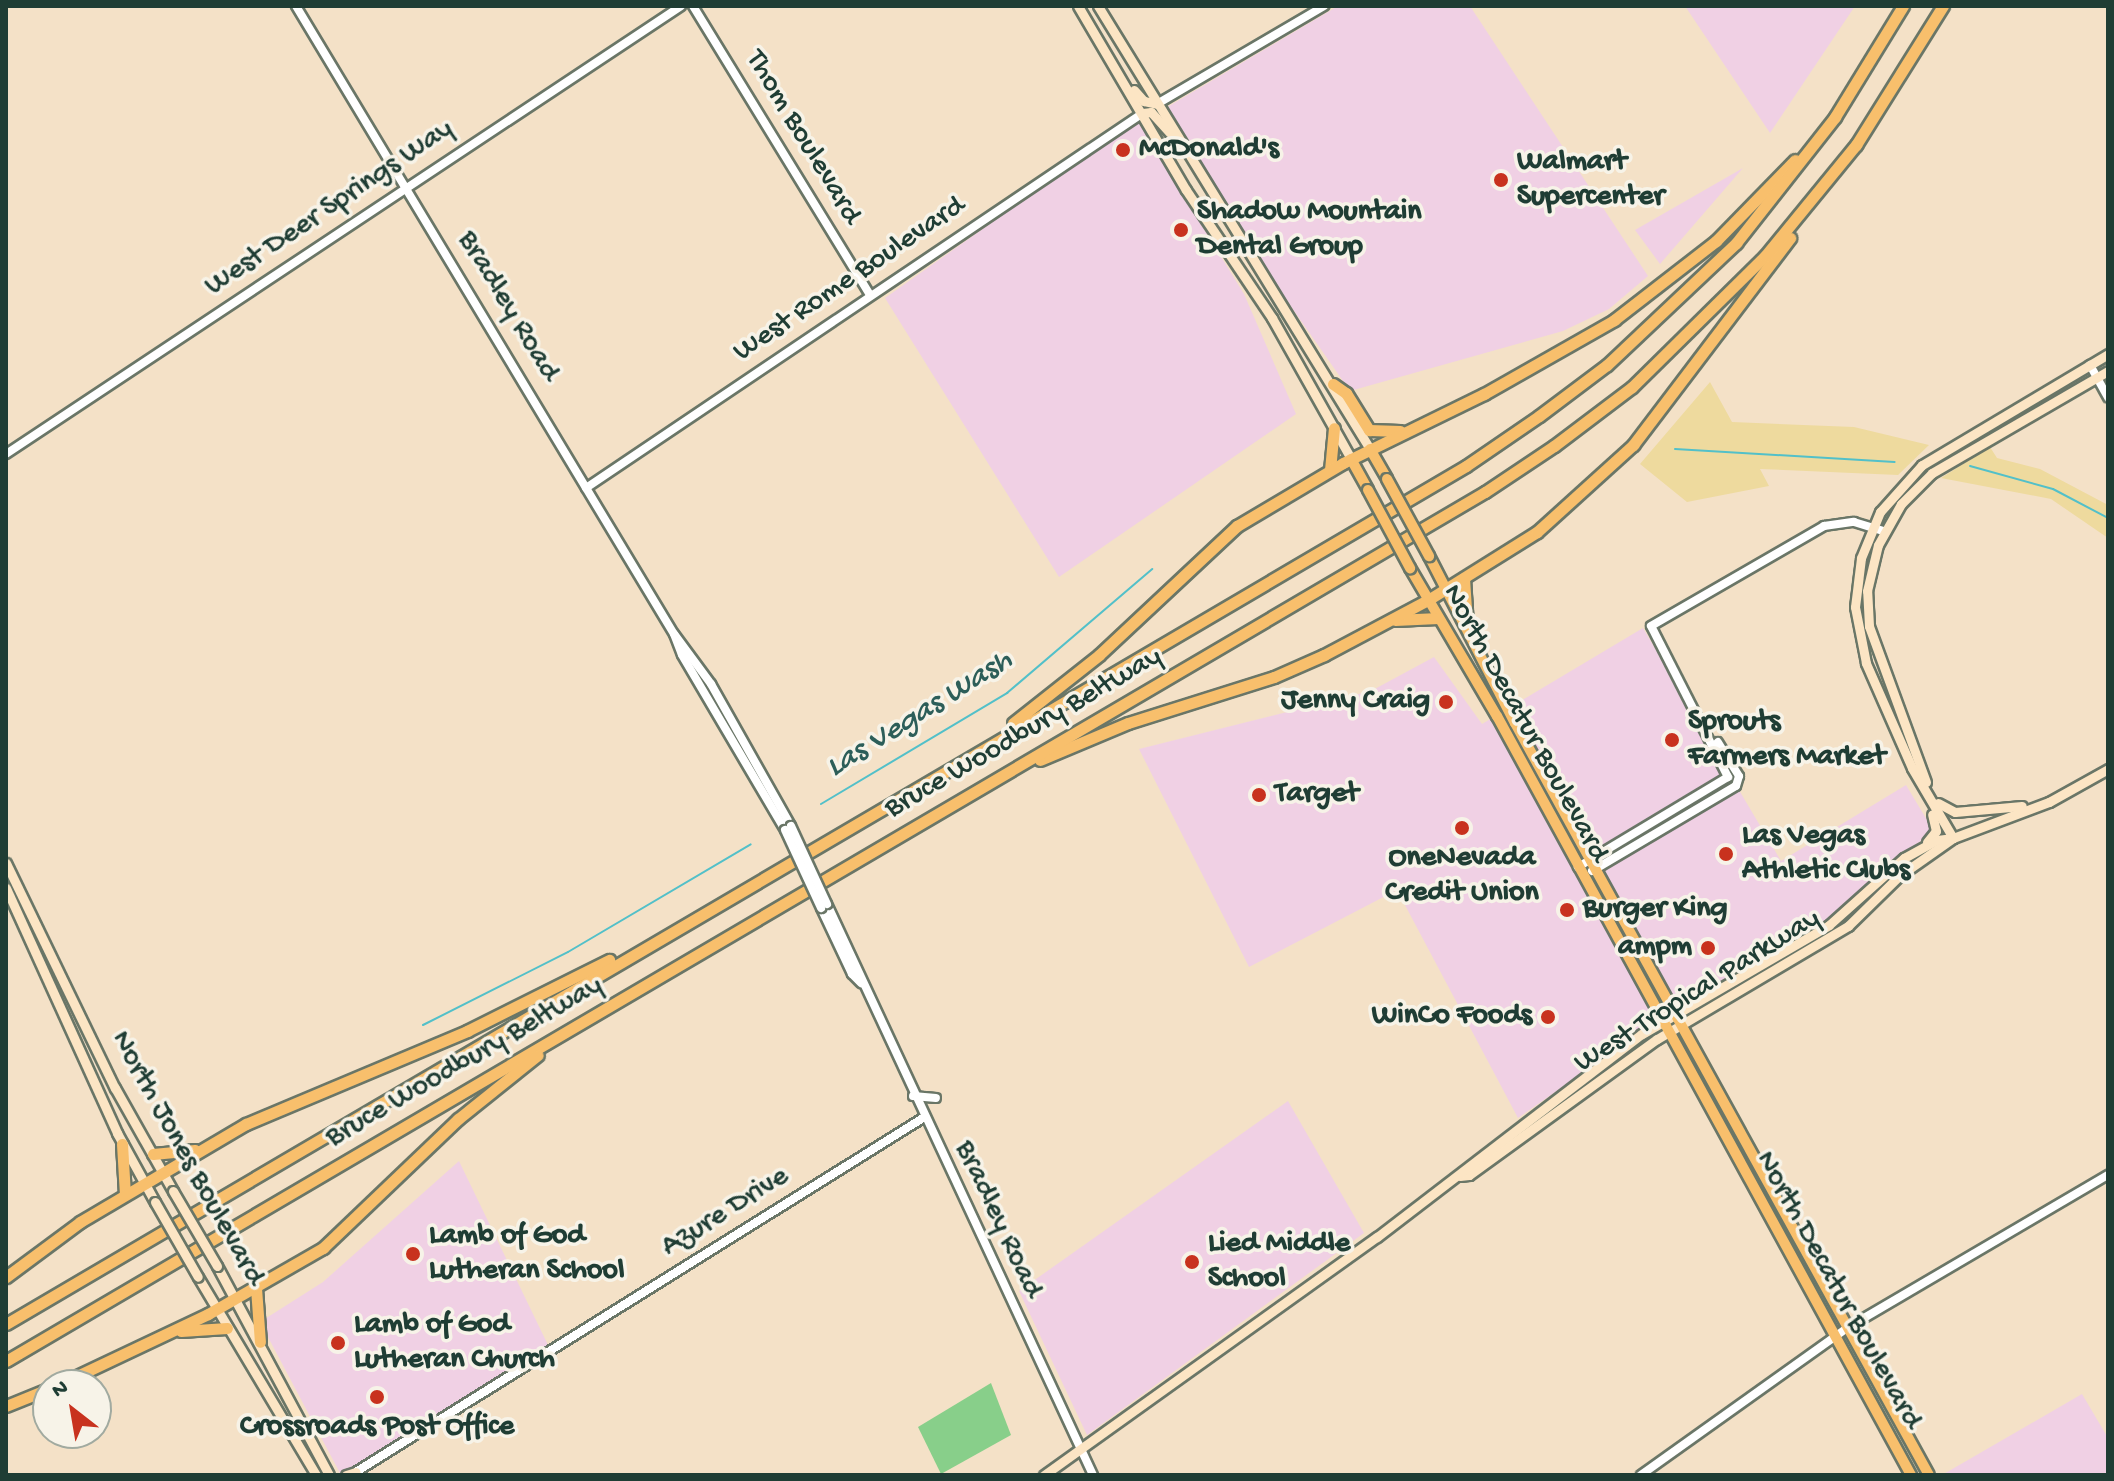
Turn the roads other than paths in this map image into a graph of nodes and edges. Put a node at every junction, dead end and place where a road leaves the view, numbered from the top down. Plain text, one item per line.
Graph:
1 (296, 6) edge
2 (681, 6) edge
3 (693, 6) edge
4 (1078, 6) edge
5 (1098, 6) edge
6 (1324, 6) edge
7 (1903, 6) edge
8 (1943, 6) edge
9 (1121, 77) junction
10 (1855, 88) junction
11 (1157, 104) junction
12 (1143, 113) junction
13 (1183, 147) junction
14 (1837, 169) junction
15 (1204, 181) junction
16 (406, 186) junction
17 (1186, 190) junction
18 (1210, 192) junction
19 (1195, 199) junction
20 (870, 295) junction
21 (2099, 359) edge
22 (2105, 374) edge
23 (1333, 384) junction
24 (2108, 397) edge
25 (1334, 428) junction
26 (1409, 430) junction
27 (1370, 449) junction
28 (6, 454) edge
29 (1351, 459) junction
30 (1329, 471) junction
31 (586, 488) junction
32 (1872, 527) junction
33 (1884, 531) junction
34 (1464, 578) junction
35 (1447, 589) junction
36 (1428, 600) junction
37 (1438, 618) junction
38 (1391, 620) junction
39 (1467, 625) junction
40 (1708, 728) junction
41 (1903, 749) junction
42 (961, 761) junction
43 (2108, 769) edge
44 (992, 781) junction
45 (1731, 789) junction
46 (2049, 802) junction
47 (1689, 803) junction
48 (1938, 803) junction
49 (1654, 828) junction
50 (1953, 838) junction
51 (1904, 858) junction
52 (1594, 864) junction
53 (7, 865) edge
54 (1580, 872) junction
55 (6, 888) edge
56 (702, 913) junction
57 (607, 1007) junction
58 (1679, 1019) junction
59 (1661, 1022) junction
60 (1667, 1033) junction
61 (913, 1096) junction
62 (936, 1098) dead end
63 (923, 1118) junction
64 (1531, 1118) junction
65 (1513, 1143) junction
66 (122, 1144) junction
67 (204, 1148) junction
68 (153, 1154) junction
69 (163, 1172) junction
70 (2108, 1175) edge
71 (1460, 1176) junction
72 (144, 1183) junction
73 (125, 1194) junction
74 (6, 1277) edge
75 (256, 1288) junction
76 (236, 1300) junction
77 (216, 1310) junction
78 (6, 1324) edge
79 (227, 1328) junction
80 (1847, 1328) junction
81 (169, 1333) junction
82 (1835, 1336) junction
83 (260, 1342) junction
84 (6, 1361) edge
85 (92, 1369) edge
86 (32, 1395) edge
87 (6, 1406) edge
88 (1080, 1453) junction
89 (330, 1474) edge
90 (351, 1474) edge
91 (316, 1475) edge
92 (1044, 1475) edge
93 (1093, 1475) edge
94 (1641, 1475) edge
95 (1911, 1475) edge
96 (1929, 1475) edge

1 - 16 street, Bradley Road
2 - 16 street, West Deer Springs Way
3 - 20 street, Thom Boulevard
4 - 9 main road, North Decatur Boulevard
5 - 11 main road, North Decatur Boulevard
6 - 11 street
7 - 10 highway, Bruce Woodbury Beltway
8 - 14 highway, Bruce Woodbury Beltway
9 - 11 main road
9 - 12 main road, North Decatur Boulevard
10 - 26 highway
10 - 42 highway, Bruce Woodbury Beltway
11 - 13 main road, North Decatur Boulevard
12 - 13 main road
12 - 17 main road, North Decatur Boulevard
12 - 20 street, West Rome Boulevard
13 - 15 main road, North Decatur Boulevard
14 - 34 highway
14 - 44 highway, Bruce Woodbury Beltway
15 - 17 main road
15 - 18 main road, North Decatur Boulevard
16 - 28 street, West Deer Springs Way
16 - 31 street, Bradley Road
17 - 19 main road, North Decatur Boulevard
18 - 19 main road
18 - 23 main road, North Decatur Boulevard
19 - 25 main road, North Decatur Boulevard
20 - 31 street, West Rome Boulevard
21 - 22 street
21 - 32 main road
22 - 24 street
22 - 33 main road
23 - 26 highway
23 - 27 main road, North Decatur Boulevard
25 - 29 main road, North Decatur Boulevard
25 - 30 highway
26 - 27 highway
27 - 29 highway
27 - 35 main road, North Decatur Boulevard, bridge
29 - 30 highway
29 - 36 main road, North Decatur Boulevard, bridge
30 - 42 highway
31 - 61 street, Bradley Road, bridge
32 - 33 street
32 - 40 street
32 - 41 main road
33 - 48 main road
34 - 35 highway
34 - 39 highway
35 - 36 highway
35 - 39 main road, North Decatur Boulevard
36 - 37 main road, North Decatur Boulevard
36 - 38 highway
37 - 38 highway
37 - 54 main road, North Decatur Boulevard
38 - 44 highway
39 - 52 main road, North Decatur Boulevard
40 - 45 street
40 - 47 street
41 - 50 main road
41 - 51 main road
42 - 56 highway, Bruce Woodbury Beltway
43 - 46 main road, West Tropical Parkway
44 - 57 highway, Bruce Woodbury Beltway
45 - 47 street
45 - 49 street
46 - 48 main road
46 - 50 main road, West Tropical Parkway
47 - 49 street
48 - 50 main road
49 - 52 street
50 - 51 main road, West Tropical Parkway
50 - 58 main road, West Tropical Parkway
51 - 58 main road, West Tropical Parkway
52 - 54 street
52 - 58 main road, North Decatur Boulevard
53 - 68 main road, North Jones Boulevard
54 - 59 main road, North Decatur Boulevard
55 - 66 main road, North Jones Boulevard
56 - 67 highway
56 - 78 highway, Bruce Woodbury Beltway
57 - 75 highway
57 - 84 highway, Bruce Woodbury Beltway
58 - 59 main road, West Tropical Parkway
58 - 60 main road, West Tropical Parkway
58 - 80 main road, North Decatur Boulevard
59 - 60 main road, North Decatur Boulevard
59 - 64 main road, West Tropical Parkway
60 - 65 main road, West Tropical Parkway
60 - 82 main road, North Decatur Boulevard
61 - 62 street
61 - 63 street, Bradley Road
63 - 88 street, Bradley Road
63 - 90 street, Azure Drive
64 - 65 main road
64 - 71 main road, West Tropical Parkway
65 - 71 main road, West Tropical Parkway
66 - 72 main road, North Jones Boulevard
66 - 73 highway
67 - 68 highway
67 - 69 highway
68 - 69 main road, North Jones Boulevard
69 - 72 highway
69 - 76 main road, North Jones Boulevard, bridge
70 - 80 street
71 - 88 main road, West Tropical Parkway
72 - 73 highway
72 - 77 main road, North Jones Boulevard, bridge
73 - 74 highway
75 - 76 highway
75 - 83 highway
76 - 77 highway
76 - 83 main road, North Jones Boulevard
77 - 79 main road, North Jones Boulevard
77 - 81 highway
79 - 81 highway
79 - 91 main road, North Jones Boulevard
80 - 82 street
80 - 96 main road, North Decatur Boulevard
81 - 85 highway
82 - 94 street
82 - 95 main road, North Decatur Boulevard
83 - 89 main road, North Jones Boulevard
86 - 87 highway
88 - 92 main road, West Tropical Parkway
88 - 93 street, Bradley Road

